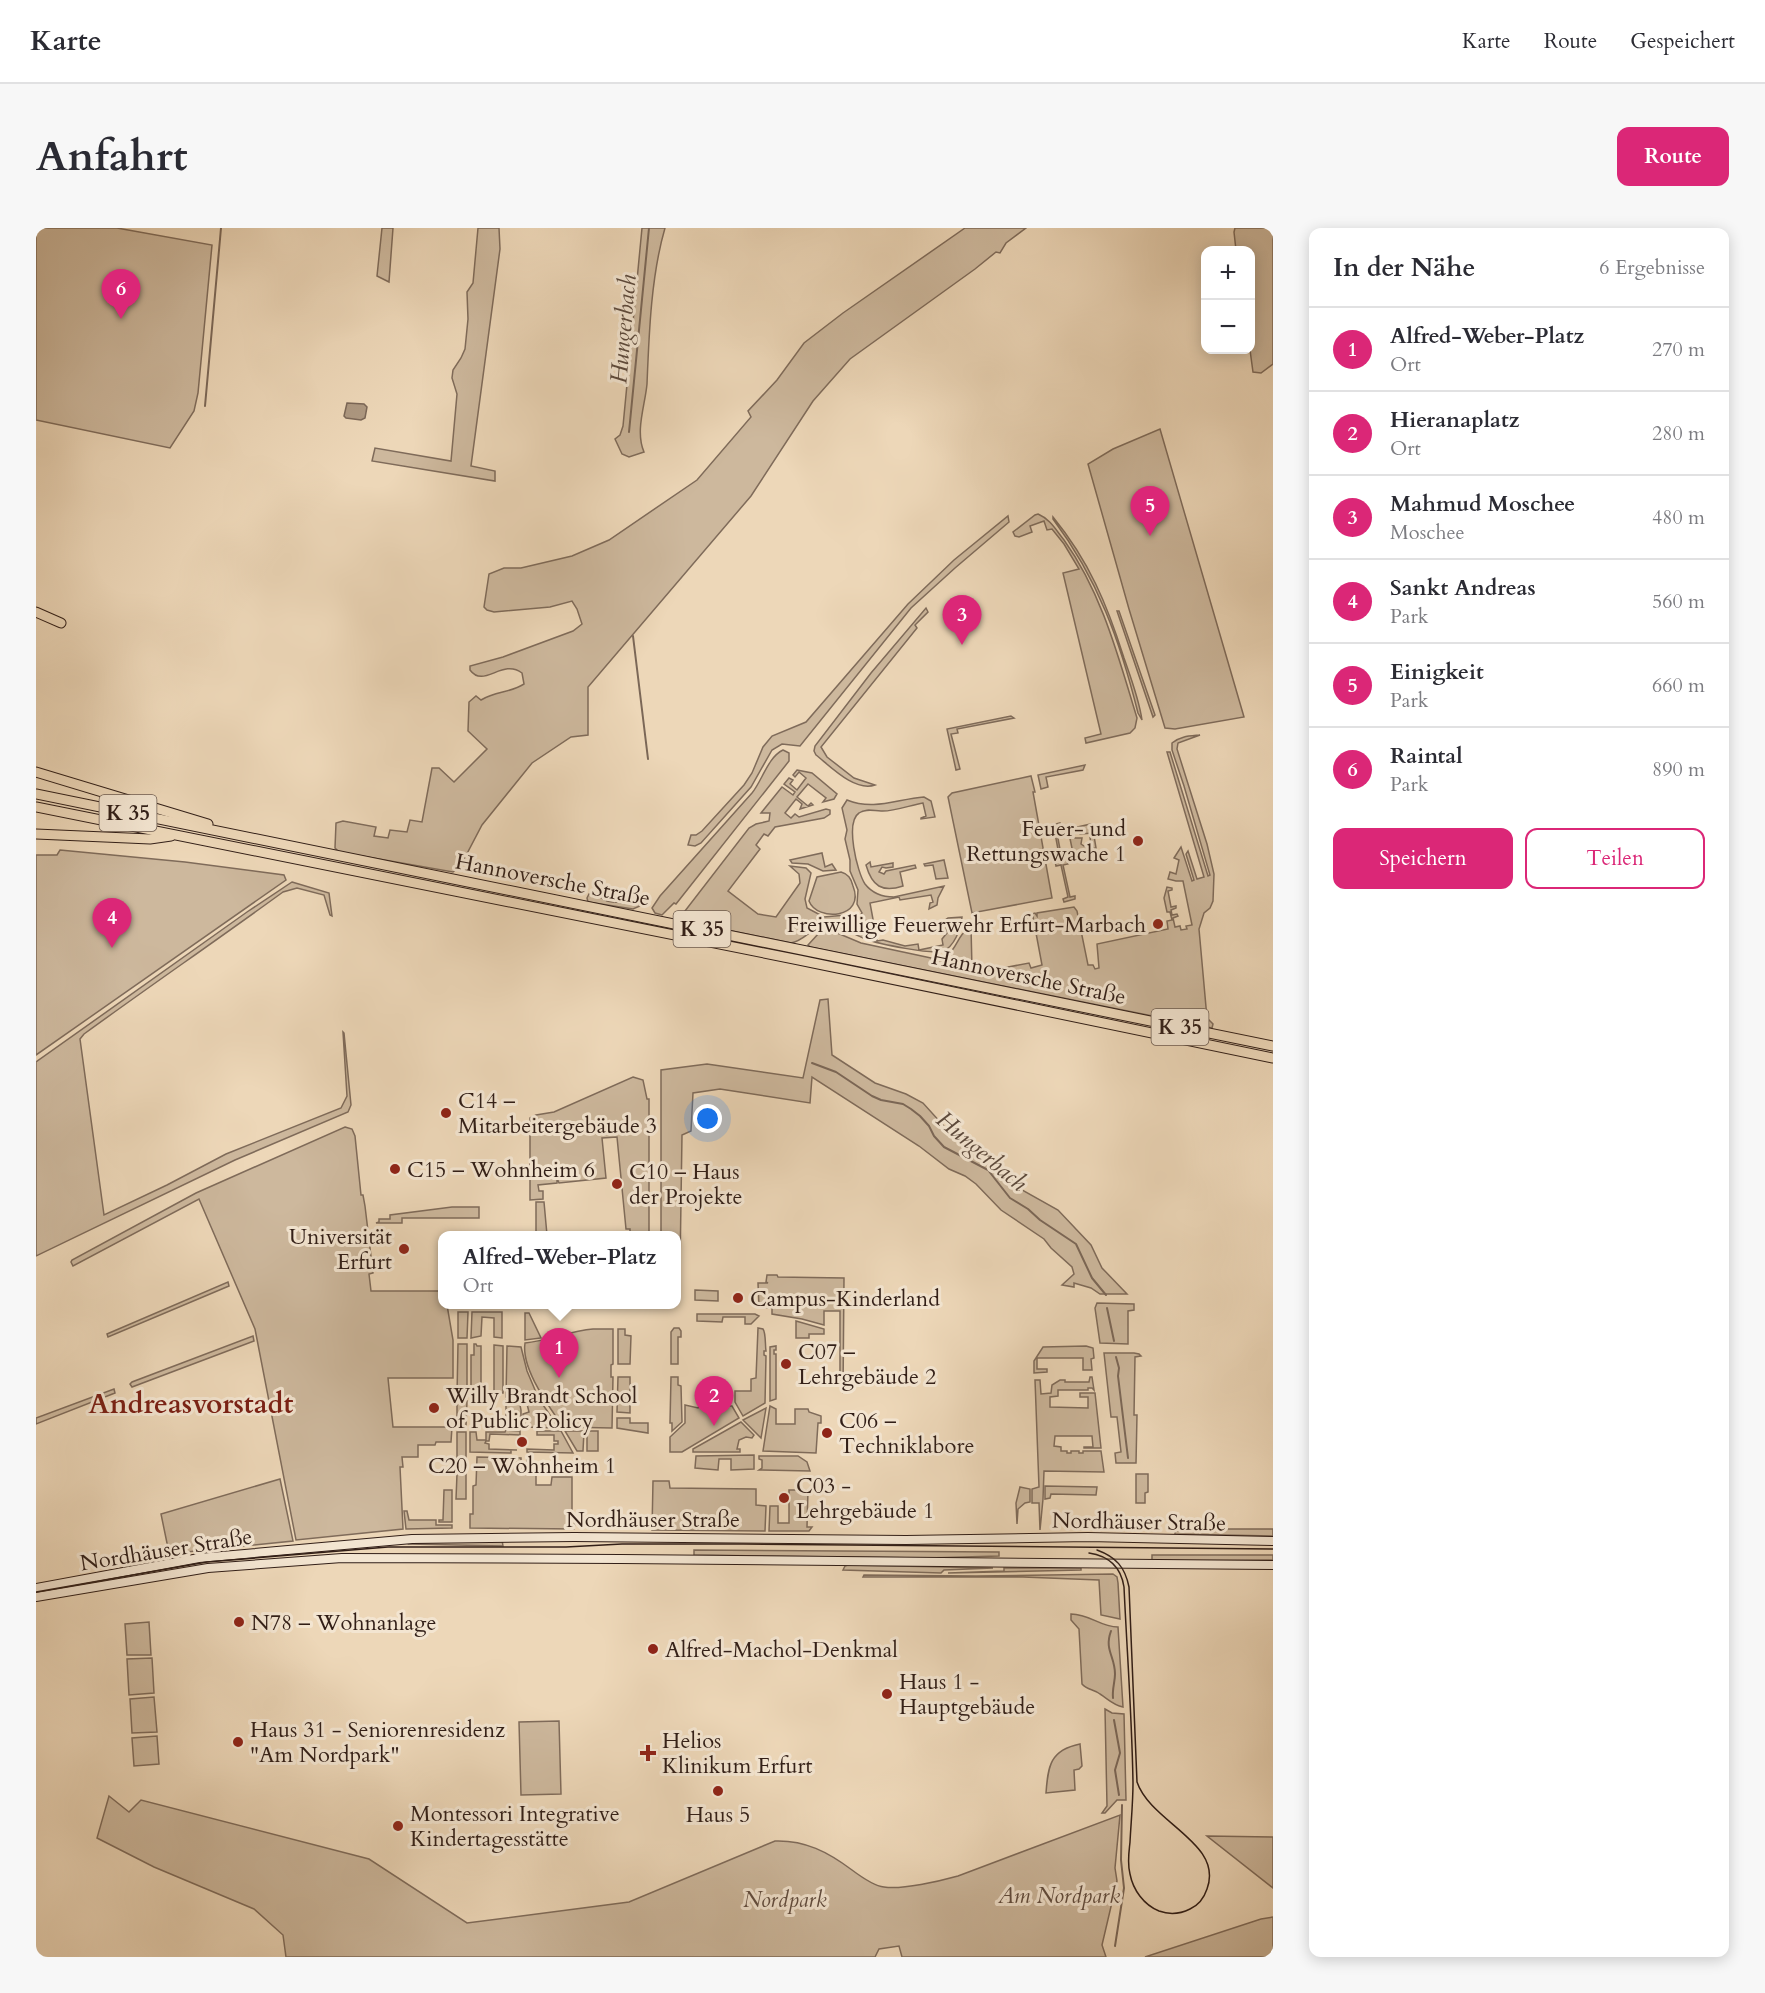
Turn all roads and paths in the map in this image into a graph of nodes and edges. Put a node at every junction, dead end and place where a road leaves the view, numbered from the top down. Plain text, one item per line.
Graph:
1 (36, 612) edge
2 (61, 623) dead end
3 (36, 772) edge
4 (36, 794) edge
5 (36, 807) edge
6 (220, 831) junction
7 (36, 834) edge
8 (179, 835) junction
9 (1273, 1046) edge
10 (1273, 1058) edge
11 (1273, 1541) edge
12 (1273, 1565) edge
13 (36, 1588) edge
14 (36, 1597) edge

1 - 2 highway
3 - 6 highway
4 - 6 highway, Hannoversche Straße / K 35
5 - 8 highway, Hannoversche Straße / K 35
6 - 9 highway, Hannoversche Straße / K 35
7 - 8 highway
8 - 10 highway, Hannoversche Straße / K 35
11 - 13 main road, Nordhäuser Straße
12 - 14 main road, Nordhäuser Straße

